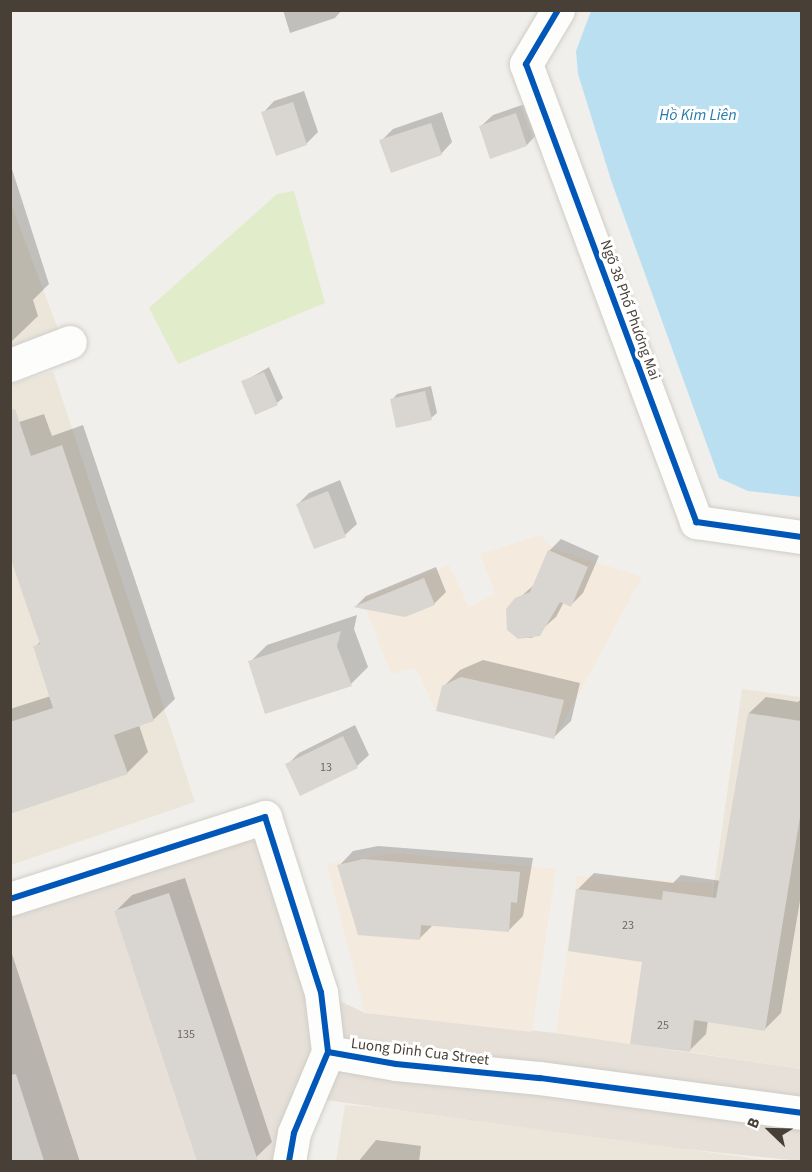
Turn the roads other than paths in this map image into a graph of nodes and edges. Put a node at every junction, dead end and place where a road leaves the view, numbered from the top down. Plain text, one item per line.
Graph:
1 (558, 10) edge
2 (70, 342) dead end
3 (10, 365) edge
4 (801, 537) edge
5 (10, 899) edge
6 (328, 1052) junction
7 (801, 1113) edge
8 (289, 1161) edge

1 - 4 street, Ngõ 38 Phố Phương Mai
2 - 3 street
5 - 6 street, Luong Dinh Cua Street
6 - 7 street, Luong Dinh Cua Street
6 - 8 street

